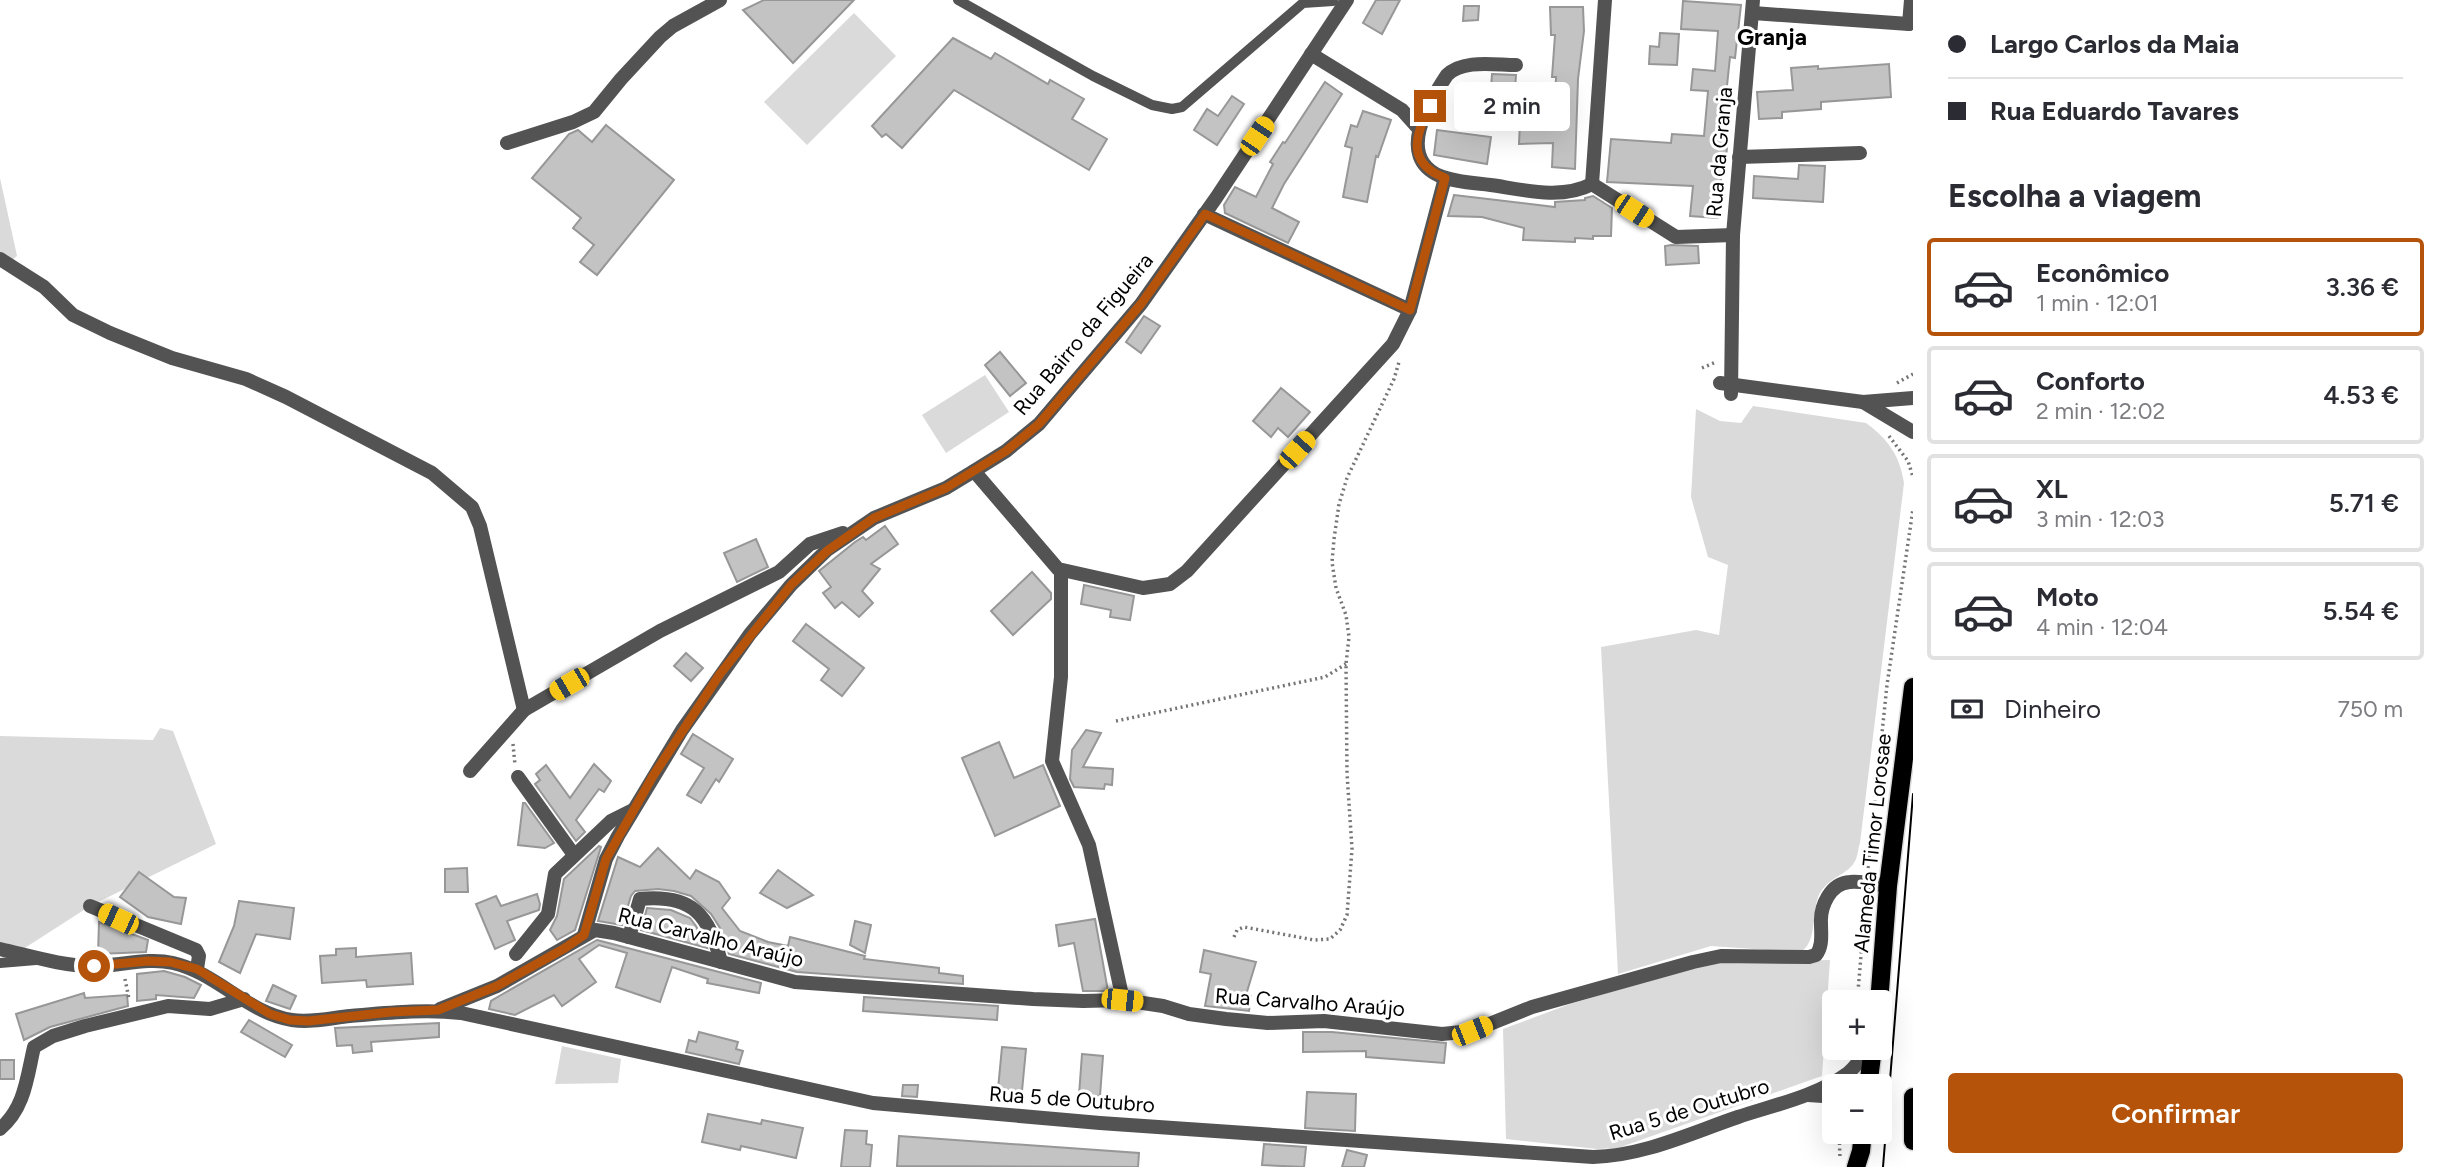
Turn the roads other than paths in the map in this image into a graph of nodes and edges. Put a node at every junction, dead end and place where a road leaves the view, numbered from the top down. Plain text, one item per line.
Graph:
1 (720, 0) edge
2 (958, 0) edge
3 (1605, 0) edge
4 (1911, 0) edge
5 (1339, 2) edge
6 (1295, 4) edge
7 (1753, 7) edge
8 (1311, 54) junction
9 (1516, 65) dead end
10 (1419, 129) junction
11 (507, 143) dead end
12 (1860, 153) dead end
13 (1739, 157) junction
14 (1445, 178) junction
15 (1592, 184) junction
16 (1205, 214) junction
17 (1733, 235) junction
18 (0, 259) edge
19 (1410, 310) junction
20 (1913, 398) edge
21 (1863, 402) junction
22 (1913, 432) edge
23 (974, 471) junction
24 (860, 527) junction
25 (1061, 571) junction
26 (1913, 687) edge
27 (524, 710) junction
28 (470, 771) dead end
29 (518, 777) road end
30 (633, 810) junction
31 (574, 855) junction
32 (1888, 886) junction
33 (90, 906) dead end
34 (584, 935) junction
35 (629, 937) junction
36 (0, 949) edge
37 (516, 954) dead end
38 (44, 960) junction
39 (721, 962) junction
40 (0, 963) edge
41 (197, 969) junction
42 (1880, 990) edge
43 (244, 999) junction
44 (1122, 1000) junction
45 (438, 1010) junction
46 (1861, 1060) edge
47 (1803, 1095) junction
48 (1822, 1096) edge
49 (1913, 1097) edge
50 (1913, 1113) edge
51 (0, 1129) edge
52 (1913, 1141) edge
53 (1861, 1144) edge
54 (1856, 1167) edge

1 - 11 street
2 - 6 lane
3 - 15 street
4 - 7 street
5 - 6 lane
5 - 8 street, Rua Bairro da Figueira
7 - 13 street, Rua da Granja
8 - 10 street
8 - 16 street, Rua Bairro da Figueira
9 - 10 street
10 - 14 street
12 - 13 street
13 - 17 street, Rua da Granja
14 - 15 street
14 - 19 street
15 - 17 street, Rua da Granja
16 - 19 street
16 - 23 street, Rua Bairro da Figueira
17 - 21 street
18 - 27 street
19 - 25 street
20 - 21 street
21 - 22 street
23 - 24 street, Rua Bairro da Figueira
23 - 25 street
24 - 27 street
24 - 30 street, Rua Bairro da Figueira
25 - 44 street
26 - 32 main road, Alameda Timor Lorosae
27 - 28 street
29 - 31 street
30 - 31 street
30 - 34 street, Rua Bairro da Figueira
31 - 37 street
32 - 42 main road, Alameda Timor Lorosae
32 - 44 street, Rua Carvalho Araújo
33 - 41 street
34 - 35 street, Rua Carvalho Araújo
34 - 45 street, Rua Carvalho Araújo
35 - 39 street, Rua Carvalho Araújo
35 - 39 street
36 - 38 street
38 - 40 lane
38 - 41 street
39 - 44 street, Rua Carvalho Araújo
41 - 43 street, Rua 5 de Outubro
43 - 45 street, Rua 5 de Outubro
43 - 51 street
45 - 47 street, Rua 5 de Outubro
46 - 47 street, Rua 5 de Outubro
47 - 48 street, Rua 5 de Outubro
49 - 50 main road
50 - 52 main road
53 - 54 main road

